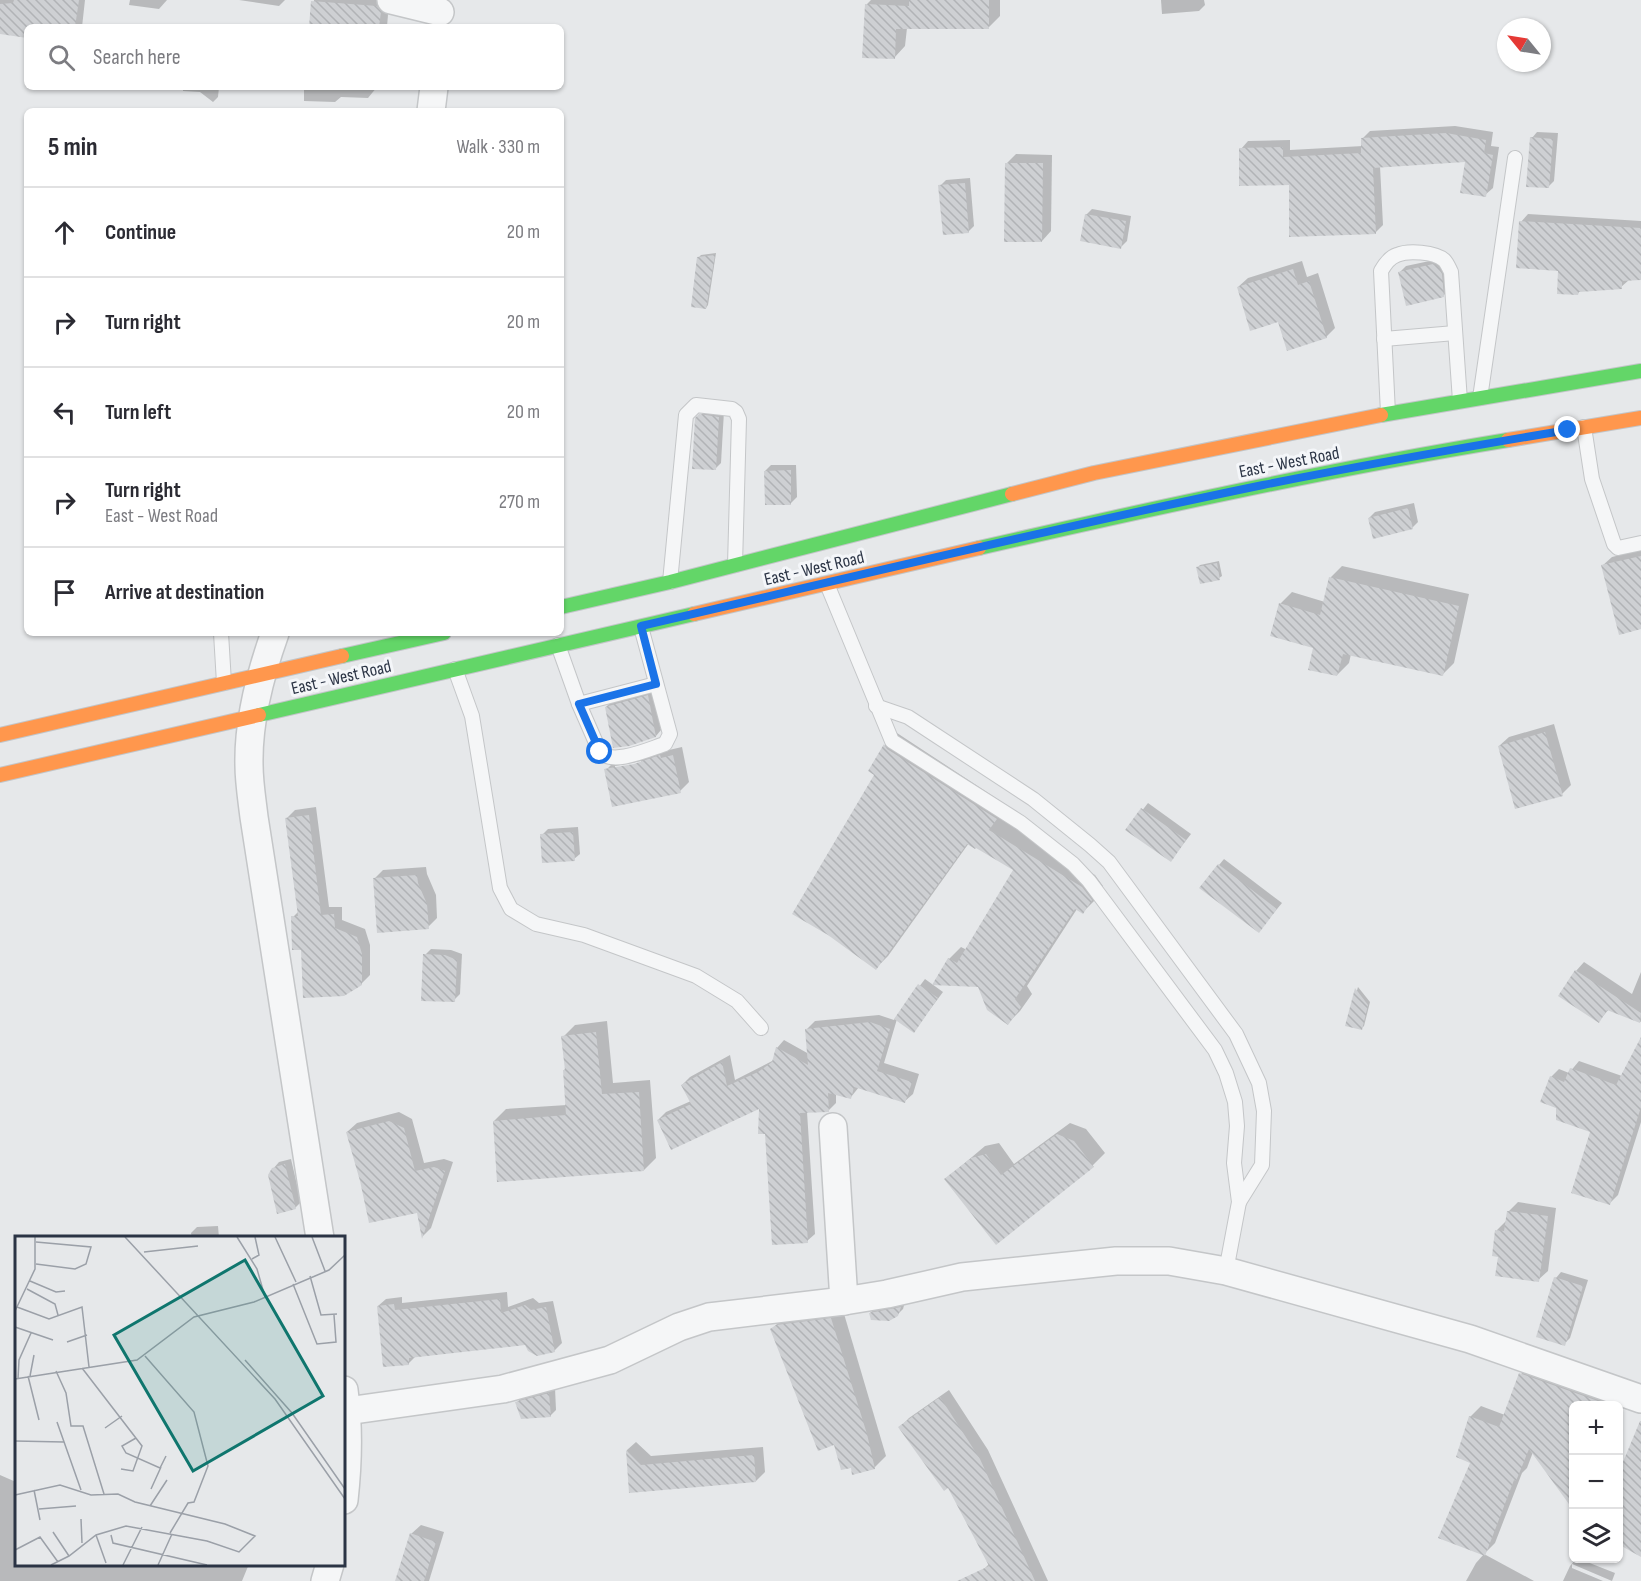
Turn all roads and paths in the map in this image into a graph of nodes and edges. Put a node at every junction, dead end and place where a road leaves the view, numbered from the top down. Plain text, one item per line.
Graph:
1 (391, 0) edge
2 (440, 13) edge
3 (434, 90) edge
4 (431, 108) edge
5 (1515, 158) dead end
6 (1455, 333) junction
7 (1384, 339) junction
8 (1641, 371) edge
9 (1480, 398) junction
10 (1460, 401) junction
11 (1388, 413) junction
12 (1641, 418) edge
13 (1584, 427) junction
14 (1641, 543) edge
15 (735, 565) junction
16 (670, 582) junction
17 (827, 583) junction
18 (564, 606) edge
19 (641, 626) junction
20 (221, 636) edge
21 (274, 636) edge
22 (431, 636) edge
23 (558, 645) junction
24 (455, 669) junction
25 (261, 674) junction
26 (224, 683) junction
27 (656, 684) junction
28 (579, 704) junction
29 (876, 705) junction
30 (253, 716) junction
31 (0, 735) edge
32 (0, 775) edge
33 (1153, 921) junction
34 (1132, 938) junction
35 (761, 1028) dead end
36 (833, 1127) dead end
37 (1239, 1202) junction
38 (320, 1236) edge
39 (1226, 1271) junction
40 (844, 1301) junction
41 (1641, 1400) edge
42 (345, 1401) edge
43 (345, 1488) edge
44 (329, 1566) edge
45 (325, 1581) edge

1 - 2 street
3 - 4 street
5 - 9 lane
6 - 7 lane
6 - 7 lane
6 - 10 lane
7 - 11 lane
8 - 9 main road, East - West Road
9 - 10 main road, East - West Road
10 - 11 main road, East - West Road
11 - 15 main road, East - West Road
12 - 13 main road, East - West Road
13 - 14 lane
13 - 17 main road, East - West Road
15 - 16 main road, East - West Road
15 - 16 lane
16 - 18 main road, East - West Road
17 - 19 main road, East - West Road
17 - 29 lane
19 - 23 main road, East - West Road
19 - 27 lane
20 - 26 lane
21 - 25 street
22 - 25 main road, East - West Road
23 - 24 main road, East - West Road
23 - 28 lane
24 - 30 main road, East - West Road
24 - 35 lane
25 - 26 main road, East - West Road
25 - 30 street
26 - 31 main road, East - West Road
27 - 28 lane
27 - 28 lane
29 - 33 lane
29 - 34 lane
30 - 32 main road, East - West Road
30 - 38 street
33 - 34 lane
33 - 37 lane
34 - 37 lane
36 - 40 street
37 - 39 lane
39 - 40 street
39 - 41 street
40 - 42 street
42 - 43 street
44 - 45 street

